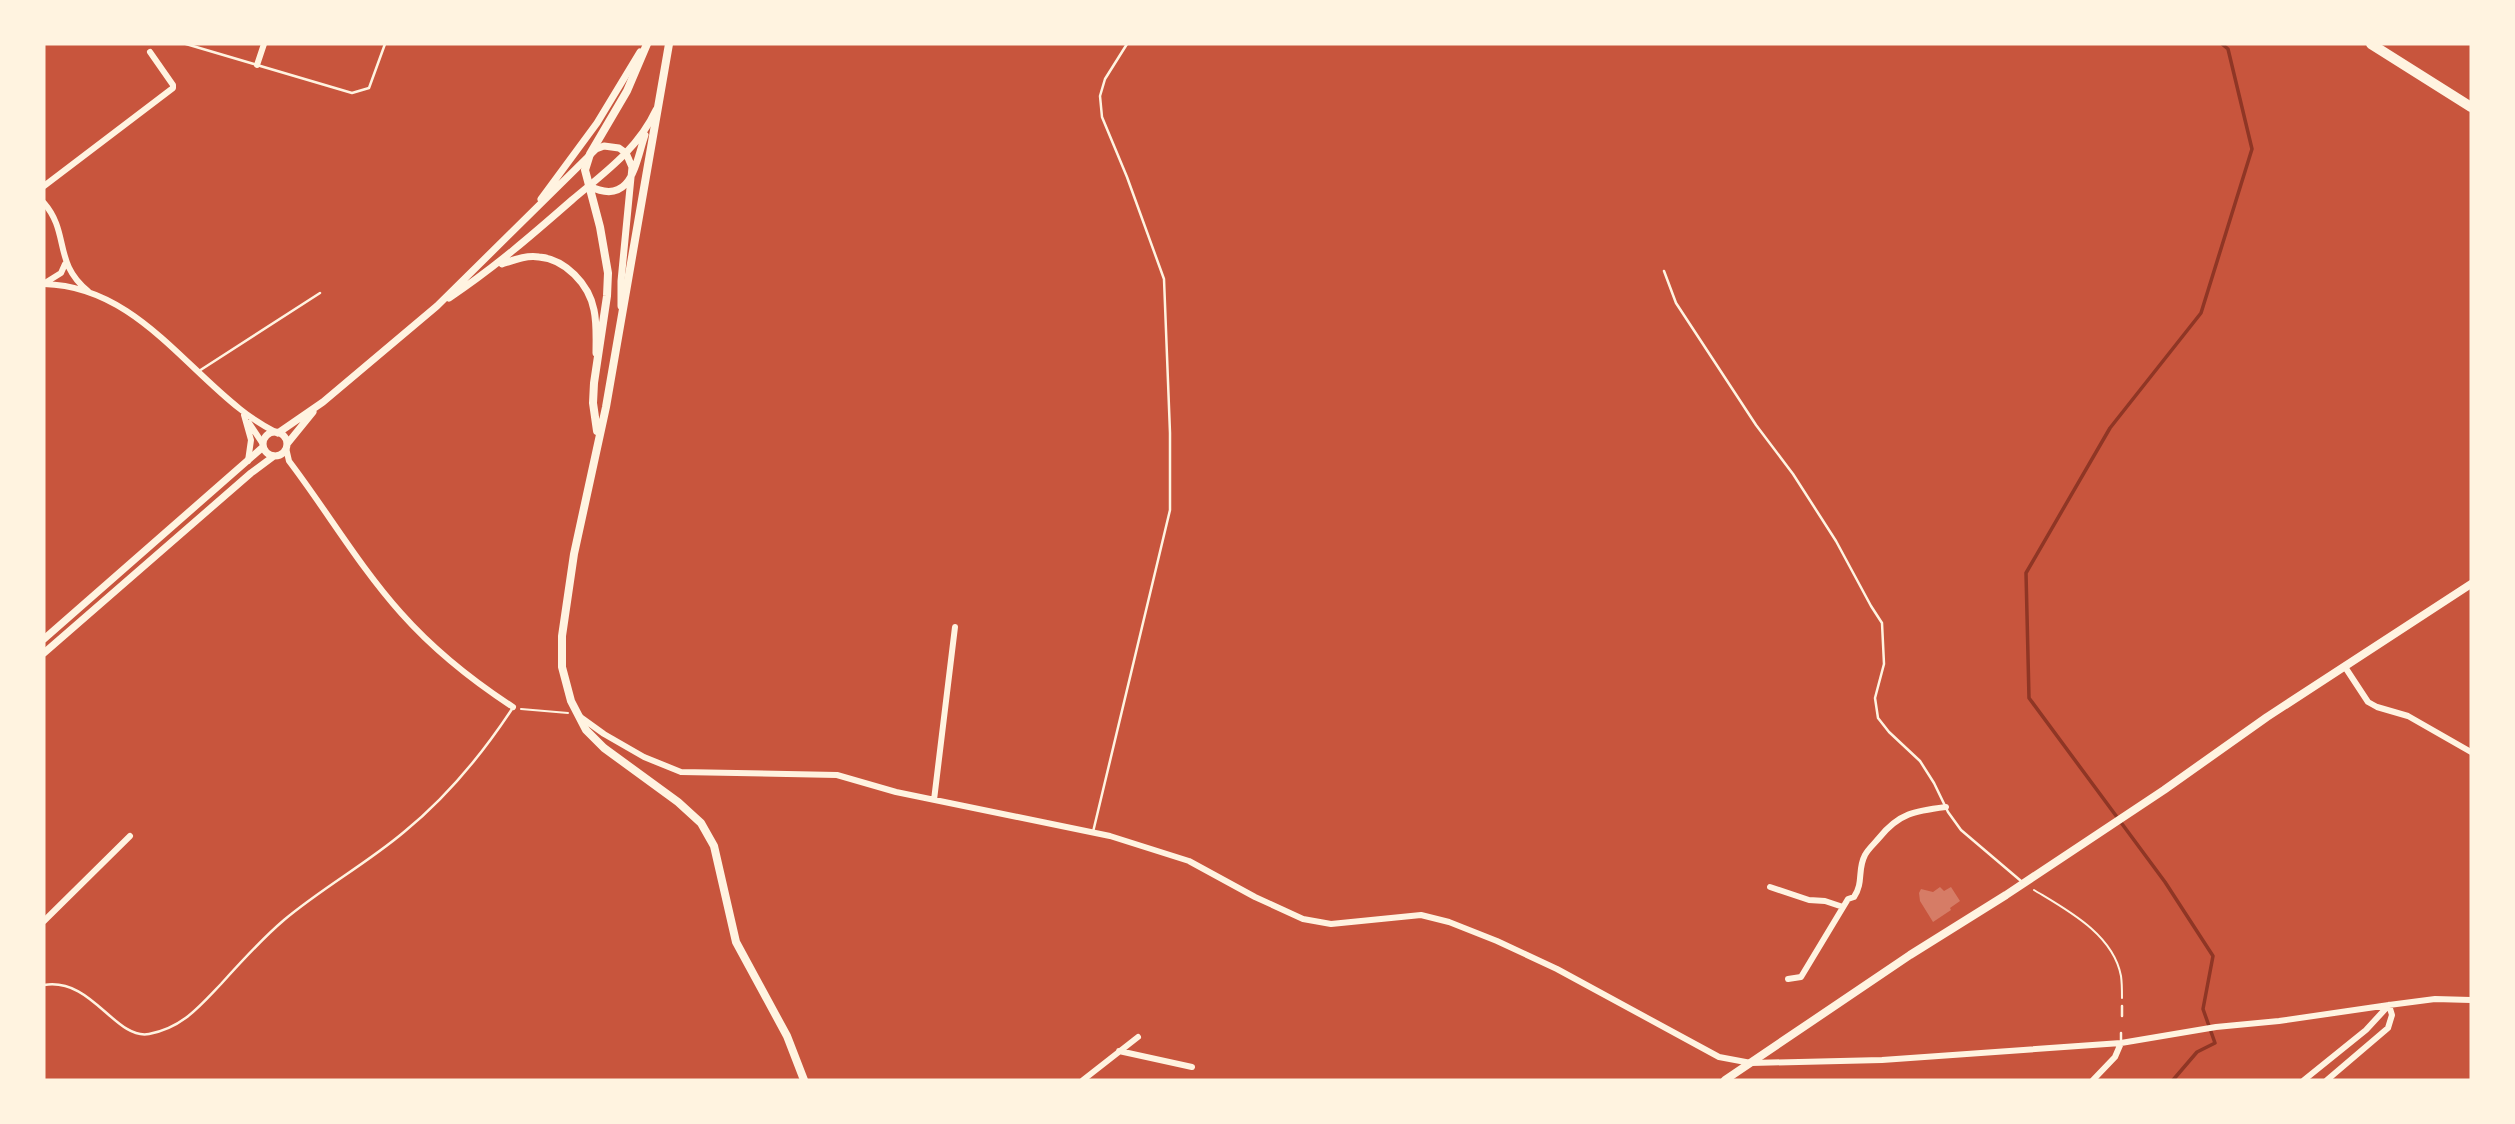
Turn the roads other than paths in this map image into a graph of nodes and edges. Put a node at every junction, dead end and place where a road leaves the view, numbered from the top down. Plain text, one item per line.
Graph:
1 (186, 44) edge
2 (264, 44) edge
3 (385, 44) edge
4 (646, 44) edge
5 (669, 44) edge
6 (1127, 44) edge
7 (2371, 44) edge
8 (150, 52) dead end
9 (257, 65) junction
10 (658, 105) junction
11 (2471, 107) edge
12 (647, 129) junction
13 (626, 153) junction
14 (590, 154) junction
15 (632, 174) junction
16 (44, 186) edge
17 (589, 186) junction
18 (44, 202) edge
19 (527, 216) junction
20 (65, 264) junction
21 (498, 265) junction
22 (1664, 271) dead end
23 (44, 284) edge
24 (89, 292) junction
25 (320, 293) dead end
26 (437, 306) junction
27 (621, 320) junction
28 (596, 365) junction
29 (198, 371) junction
30 (323, 402) junction
31 (242, 413) junction
32 (277, 433) junction
33 (598, 438) junction
34 (263, 446) junction
35 (287, 446) junction
36 (276, 456) junction
37 (289, 460) junction
38 (248, 461) junction
39 (2471, 584) edge
40 (955, 627) dead end
41 (44, 639) edge
42 (44, 653) edge
43 (2345, 667) junction
44 (513, 707) joint
45 (575, 713) junction
46 (2471, 752) edge
47 (934, 800) junction
48 (1946, 807) junction
49 (1093, 832) junction
50 (130, 836) dead end
51 (2024, 883) junction
52 (1770, 887) dead end
53 (1843, 907) junction
54 (44, 920) edge
55 (1788, 979) dead end
56 (44, 985) edge
57 (2471, 1000) edge
58 (2389, 1005) junction
59 (2122, 1006) road end
60 (2122, 1016) dead end
61 (2121, 1033) dead end
62 (1138, 1037) dead end
63 (2121, 1043) junction
64 (1119, 1051) junction
65 (1751, 1063) junction
66 (1192, 1067) dead end
67 (804, 1080) edge
68 (1083, 1080) edge
69 (1725, 1080) edge
70 (2093, 1080) edge
71 (2304, 1080) edge
72 (2327, 1080) edge

1 - 9 lane
2 - 9 street
3 - 9 lane
4 - 14 main road
4 - 19 street
5 - 10 main road
6 - 49 lane
7 - 11 main road
8 - 16 street
10 - 12 street
10 - 27 main road
12 - 13 street
12 - 15 street
13 - 14 street
13 - 15 street
13 - 17 street
14 - 17 main road
14 - 19 street
15 - 17 street
15 - 27 street
17 - 21 street
17 - 28 main road
18 - 20 street
19 - 26 street
20 - 23 street
20 - 24 street
21 - 26 street
21 - 28 street
22 - 48 lane
23 - 24 street
24 - 29 street
25 - 29 lane
26 - 30 street
27 - 33 main road
28 - 33 main road
29 - 31 street
30 - 32 street
30 - 35 street
31 - 32 street
31 - 34 street
31 - 38 street
32 - 34 street
32 - 35 street
33 - 45 main road
34 - 36 street
34 - 38 street
35 - 36 street
35 - 37 street
36 - 37 street
36 - 42 street
37 - 44 street
38 - 41 street
39 - 43 main road
40 - 47 street
43 - 46 street
43 - 51 main road
44 - 56 lane
45 - 47 street
45 - 67 main road
47 - 49 street
48 - 51 lane
48 - 53 street
49 - 65 street
50 - 54 street
51 - 65 main road
52 - 53 street
53 - 55 street
57 - 58 street
58 - 63 street
58 - 71 street
58 - 72 street
59 - 60 lane
61 - 63 lane
62 - 64 street
63 - 65 street
63 - 70 street
64 - 66 street
64 - 68 street
65 - 69 main road

